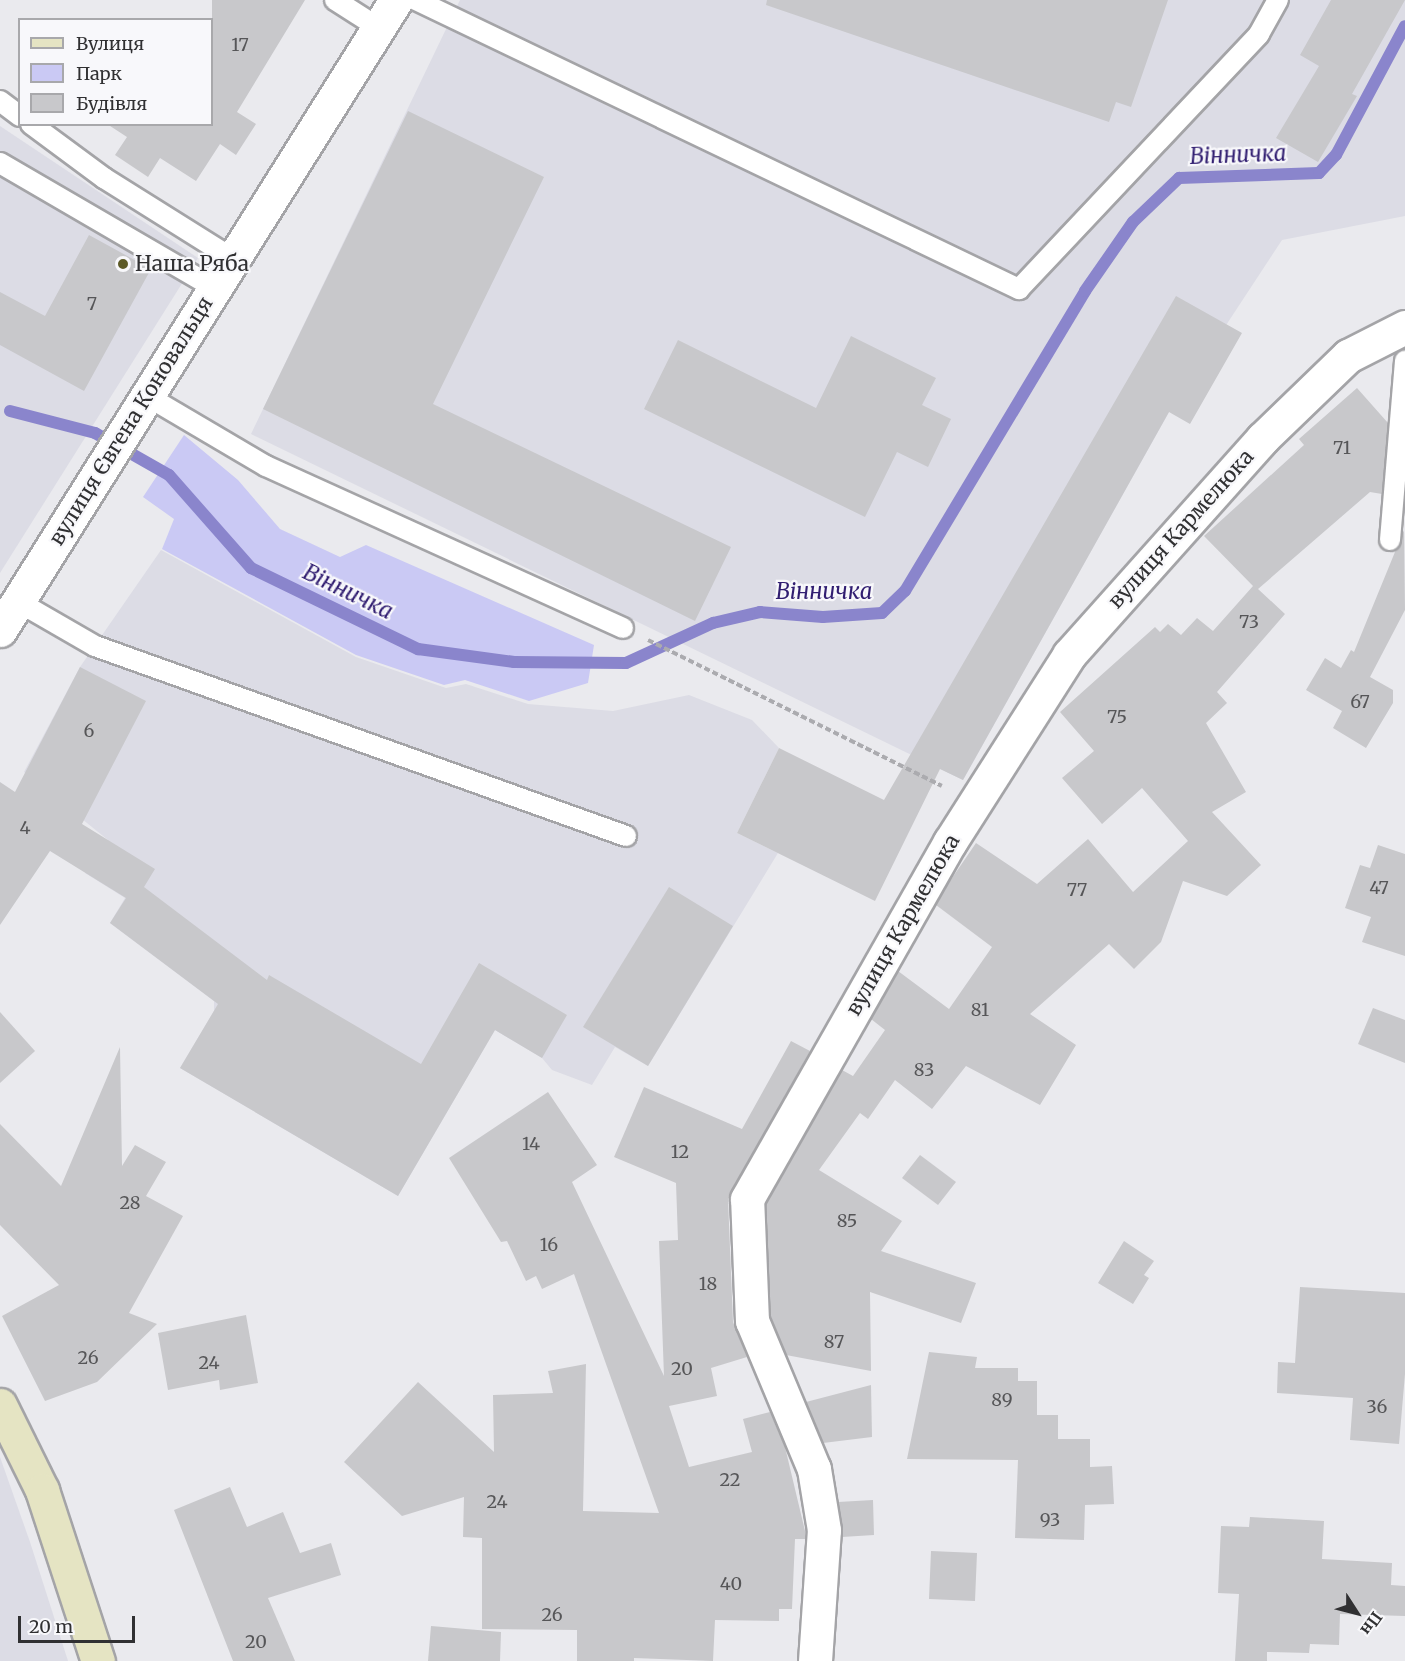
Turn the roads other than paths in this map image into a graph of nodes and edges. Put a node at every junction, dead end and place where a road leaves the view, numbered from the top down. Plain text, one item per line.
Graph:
1 (335, 0) edge
2 (396, 0) edge
3 (416, 0) edge
4 (1278, 0) edge
5 (379, 28) junction
6 (0, 101) edge
7 (18, 114) edge
8 (34, 126) edge
9 (0, 163) edge
10 (233, 259) junction
11 (214, 288) junction
12 (1405, 327) edge
13 (1405, 361) edge
14 (147, 396) junction
15 (1390, 540) dead end
16 (17, 601) junction
17 (622, 628) road end
18 (0, 630) edge
19 (626, 836) dead end
20 (0, 1405) edge
21 (98, 1661) edge
22 (815, 1661) edge

1 - 5 lane
2 - 5 street, вулиця Євгена Коновальця
3 - 4 lane
5 - 10 street, вулиця Євгена Коновальця
6 - 7 lane
8 - 10 lane
9 - 11 lane
10 - 11 street, вулиця Євгена Коновальця
11 - 14 street, вулиця Євгена Коновальця
12 - 22 street, вулиця Кармелюка
13 - 15 lane
14 - 16 street, вулиця Євгена Коновальця
14 - 17 lane
16 - 18 street, вулиця Євгена Коновальця
16 - 19 lane
20 - 21 main road

